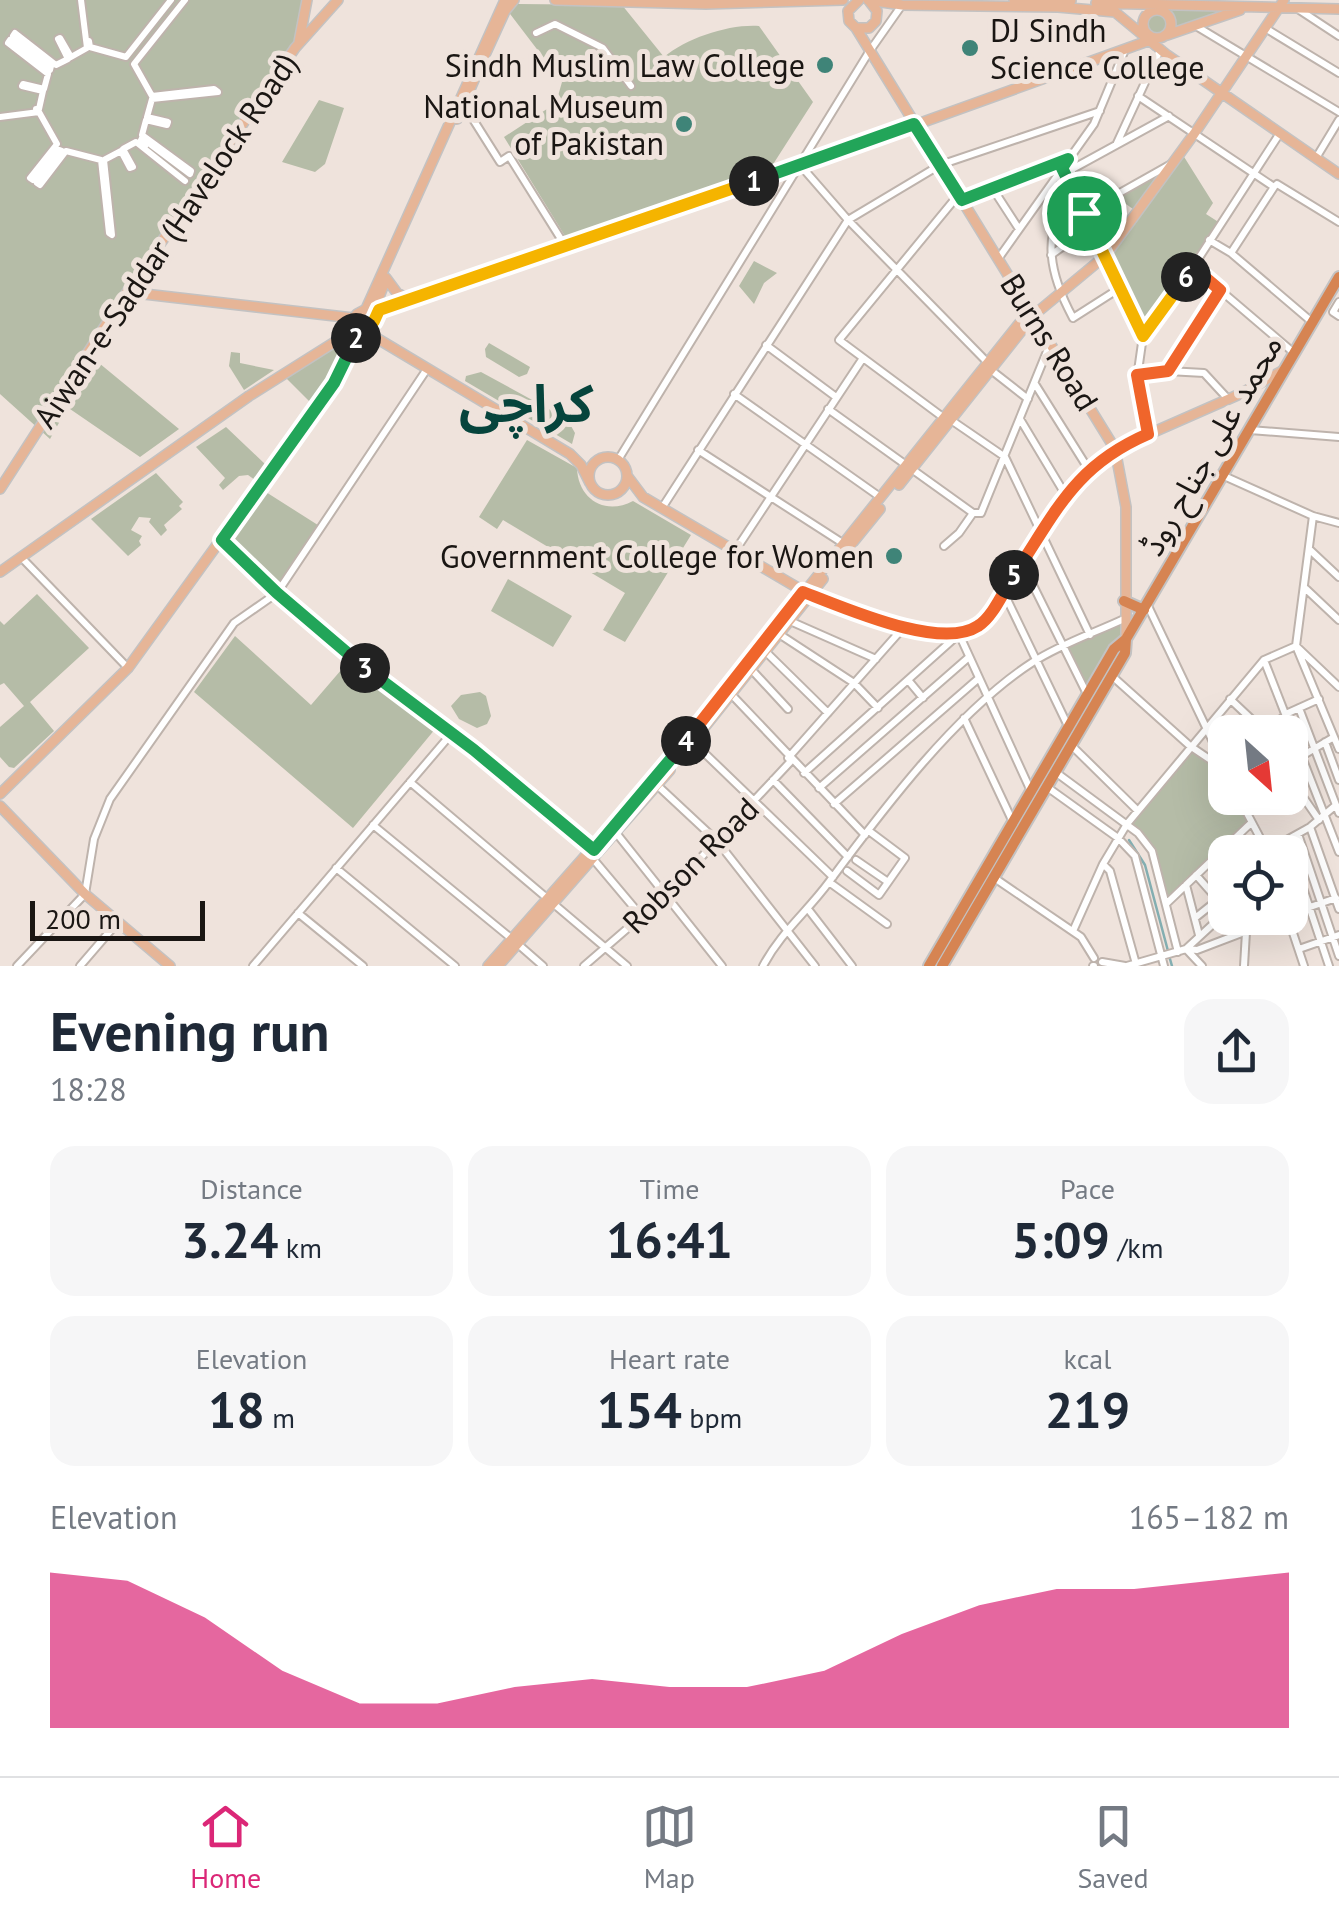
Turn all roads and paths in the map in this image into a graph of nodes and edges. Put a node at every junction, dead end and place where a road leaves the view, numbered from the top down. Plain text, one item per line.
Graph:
1 (83, 0) edge
2 (178, 0) edge
3 (338, 0) edge
4 (506, 0) edge
5 (514, 0) edge
6 (555, 0) edge
7 (683, 0) edge
8 (800, 0) edge
9 (833, 0) edge
10 (843, 0) edge
11 (1014, 0) edge
12 (786, 1) edge
13 (867, 1) edge
14 (752, 2) edge
15 (1059, 2) edge
16 (305, 3) edge
17 (1281, 4) edge
18 (902, 5) junction
19 (1246, 8) junction
20 (1297, 8) junction
21 (1339, 9) edge
22 (1146, 15) edge
23 (848, 18) junction
24 (1196, 26) junction
25 (856, 28) junction
26 (1266, 28) junction
27 (536, 34) dead end
28 (1339, 36) edge
29 (1158, 38) junction
30 (299, 42) junction
31 (1160, 50) junction
32 (869, 52) junction
33 (1124, 52) junction
34 (1245, 57) junction
35 (1339, 73) edge
36 (631, 86) dead end
37 (1220, 92) junction
38 (1138, 96) junction
39 (464, 105) junction
40 (1100, 111) junction
41 (1339, 112) edge
42 (0, 115) edge
43 (1169, 116) junction
44 (1339, 120) edge
45 (914, 124) junction
46 (1281, 132) junction
47 (1194, 134) junction
48 (1116, 144) junction
49 (1316, 158) junction
50 (1068, 159) junction
51 (1172, 163) junction
52 (940, 165) junction
53 (801, 166) junction
54 (1063, 170) junction
55 (1253, 173) junction
56 (1339, 174) edge
57 (994, 188) junction
58 (1274, 188) junction
59 (960, 198) junction
60 (1076, 198) junction
61 (1084, 213) junction
62 (848, 220) junction
63 (1339, 222) edge
64 (1090, 227) junction
65 (1018, 229) junction
66 (1209, 240) junction
67 (566, 246) junction
68 (1232, 252) junction
69 (1050, 256) junction
70 (1105, 256) junction
71 (998, 258) junction
72 (1193, 267) junction
73 (896, 270) junction
74 (1339, 277) edge
75 (386, 278) junction
76 (1120, 288) junction
77 (1220, 290) junction
78 (128, 292) junction
79 (1060, 293) junction
80 (411, 301) junction
81 (1339, 302) edge
82 (373, 309) junction
83 (1034, 315) junction
84 (1339, 316) edge
85 (1074, 318) junction
86 (1312, 322) junction
87 (1078, 326) dead end
88 (357, 327) junction
89 (1143, 336) junction
90 (766, 344) junction
91 (1050, 344) junction
92 (1294, 354) junction
93 (864, 358) junction
94 (989, 366) junction
95 (427, 369) junction
96 (1284, 370) junction
97 (1168, 371) junction
98 (1137, 375) junction
99 (1034, 382) junction
100 (734, 394) junction
101 (836, 397) junction
102 (1028, 399) junction
103 (1228, 399) junction
104 (828, 410) junction
105 (948, 419) junction
106 (1020, 419) junction
107 (1250, 430) junction
108 (1148, 434) junction
109 (1339, 437) edge
110 (804, 444) junction
111 (1115, 449) junction
112 (698, 450) junction
113 (570, 454) junction
114 (1006, 457) junction
115 (600, 459) junction
116 (618, 460) junction
117 (909, 467) junction
118 (1090, 470) junction
119 (1224, 476) junction
120 (628, 478) junction
121 (590, 482) junction
122 (0, 489) edge
123 (1065, 494) junction
124 (611, 496) junction
125 (771, 496) junction
126 (643, 498) junction
127 (882, 498) junction
128 (662, 508) junction
129 (973, 512) junction
130 (1313, 516) junction
131 (1339, 523) edge
132 (1041, 533) junction
133 (222, 540) junction
134 (844, 544) junction
135 (944, 546) dead end
136 (1309, 549) junction
137 (734, 552) junction
138 (21, 557) junction
139 (1022, 563) junction
140 (0, 572) edge
141 (1339, 577) edge
142 (1305, 588) junction
143 (1004, 591) junction
144 (277, 593) junction
145 (806, 594) junction
146 (1124, 601) junction
147 (1146, 607) junction
148 (1124, 619) junction
149 (790, 620) junction
150 (1339, 620) edge
151 (904, 628) junction
152 (780, 634) junction
153 (959, 634) junction
154 (1090, 635) junction
155 (1126, 639) junction
156 (1296, 646) junction
157 (1063, 647) junction
158 (766, 652) junction
159 (970, 657) junction
160 (876, 659) junction
161 (1036, 660) junction
162 (1264, 660) junction
163 (128, 668) junction
164 (751, 669) junction
165 (1112, 676) junction
166 (978, 678) junction
167 (908, 680) junction
168 (854, 683) junction
169 (1339, 686) edge
170 (731, 694) junction
171 (1087, 694) junction
172 (986, 696) junction
173 (923, 698) junction
174 (1230, 699) junction
175 (1318, 699) junction
176 (878, 708) junction
177 (1298, 708) junction
178 (788, 710) dead end
179 (828, 713) junction
180 (1247, 715) edge
181 (1286, 715) joint
182 (964, 718) junction
183 (1207, 724) junction
184 (1068, 726) junction
185 (452, 733) junction
186 (1334, 737) junction
187 (693, 742) junction
188 (1324, 742) junction
189 (1070, 744) junction
190 (1190, 746) junction
191 (1314, 748) junction
192 (1339, 749) edge
193 (1308, 751) edge
194 (1208, 756) edge
195 (790, 759) junction
196 (1308, 770) edge
197 (1053, 771) junction
198 (804, 773) junction
199 (773, 780) junction
200 (1339, 780) edge
201 (410, 782) junction
202 (658, 785) junction
203 (1046, 786) junction
204 (819, 788) junction
205 (1030, 788) junction
206 (0, 794) edge
207 (754, 800) junction
208 (1308, 801) edge
209 (834, 804) junction
210 (0, 806) edge
211 (1338, 807) edge
212 (1137, 810) junction
213 (1248, 815) edge
214 (1322, 816) junction
215 (1012, 820) junction
216 (1252, 822) junction
217 (1127, 824) junction
218 (373, 825) junction
219 (1310, 827) junction
220 (867, 833) junction
221 (617, 834) junction
222 (1298, 834) joint
223 (1239, 835) edge
224 (1258, 835) edge
225 (1118, 838) junction
226 (717, 841) junction
227 (1339, 852) edge
228 (596, 855) junction
229 (852, 858) junction
230 (1103, 864) junction
231 (1208, 865) edge
232 (336, 868) junction
233 (846, 871) dead end
234 (1196, 876) junction
235 (993, 877) junction
236 (831, 879) junction
237 (888, 882) junction
238 (1186, 885) junction
239 (1208, 888) edge
240 (84, 894) junction
241 (666, 896) junction
242 (1337, 897) edge
243 (552, 902) junction
244 (1167, 902) junction
245 (1308, 902) edge
246 (1322, 903) junction
247 (1208, 908) edge
248 (1310, 908) junction
249 (808, 909) junction
250 (1339, 909) edge
251 (298, 913) junction
252 (642, 917) junction
253 (1195, 918) junction
254 (117, 923) junction
255 (888, 924) dead end
256 (1208, 927) edge
257 (785, 929) junction
258 (1073, 931) junction
259 (1199, 935) junction
260 (1238, 935) edge
261 (1246, 935) edge
262 (1293, 935) edge
263 (1336, 936) edge
264 (1320, 941) junction
265 (516, 942) junction
266 (606, 948) junction
267 (1299, 949) junction
268 (1186, 952) junction
269 (1339, 956) edge
270 (260, 957) junction
271 (1163, 962) edge
272 (1096, 964) edge
273 (1136, 964) edge
274 (1246, 965) edge
275 (17, 966) edge
276 (80, 966) edge
277 (170, 966) edge
278 (253, 966) edge
279 (270, 966) edge
280 (363, 966) edge
281 (455, 966) edge
282 (488, 966) edge
283 (498, 966) edge
284 (544, 966) edge
285 (584, 966) edge
286 (628, 966) edge
287 (722, 966) edge
288 (763, 966) edge
289 (815, 966) edge
290 (852, 966) edge
291 (929, 966) edge
292 (942, 966) edge
293 (1126, 966) edge
294 (1190, 966) edge
295 (1202, 966) edge
296 (1304, 966) edge
297 (1329, 966) edge

1 - 2 street
1 - 42 street
2 - 2 street
2 - 42 street
3 - 30 main road, Aiwan-e-Saddar (Havelock Road)
4 - 82 main road
5 - 39 main road
6 - 14 main road
7 - 14 main road
8 - 12 main road
9 - 10 main road
9 - 12 main road
9 - 23 main road
11 - 15 main road
12 - 14 main road
13 - 18 main road
13 - 23 main road
13 - 25 main road
15 - 18 main road
15 - 22 main road
15 - 22 main road
16 - 30 main road, Aiwan-e-Saddar (Havelock Road)
17 - 19 main road
17 - 20 main road
17 - 26 main road
18 - 32 street
19 - 22 main road
19 - 24 main road
20 - 21 main road
20 - 28 street
22 - 29 main road
22 - 29 main road
22 - 33 main road
23 - 25 main road
24 - 29 main road
24 - 34 street
25 - 32 main road, Burns Road
26 - 34 main road
26 - 35 street
27 - 36 street
29 - 31 main road
29 - 33 main road
30 - 78 main road, Aiwan-e-Saddar (Havelock Road)
31 - 37 main road
31 - 38 street
32 - 45 main road, Burns Road
32 - 53 street
33 - 40 street
33 - 45 main road
34 - 37 main road
34 - 41 street
37 - 46 main road
37 - 47 main road
38 - 43 street
38 - 48 street
39 - 67 street
39 - 75 main road
40 - 50 street
40 - 52 street
43 - 47 street
43 - 48 street
44 - 49 street
45 - 52 main road, Burns Road
45 - 53 main road
46 - 49 main road
46 - 55 street
47 - 51 main road
47 - 55 street
48 - 54 street
49 - 56 main road
50 - 54 street
50 - 57 street
51 - 61 street
51 - 70 main road
52 - 59 main road, Burns Road
52 - 62 street
53 - 62 street
53 - 67 main road
53 - 116 street
54 - 60 street
54 - 65 street
55 - 58 street
55 - 66 street
57 - 59 street
57 - 65 street
58 - 63 street
58 - 68 street
59 - 71 main road, Burns Road
59 - 73 street
60 - 61 street
60 - 69 street
61 - 64 street
62 - 73 street
62 - 90 street
64 - 69 street
64 - 70 street
65 - 71 street
66 - 68 street
66 - 72 street
67 - 80 main road
68 - 86 street
69 - 79 street
70 - 76 street
70 - 79 main road
71 - 83 main road, Burns Road
72 - 77 street
72 - 89 street
73 - 93 street
73 - 94 street
74 - 86 highway, محمد علی جناح روڈ
75 - 80 main road
75 - 82 main road
76 - 85 street
76 - 89 street
77 - 92 street
77 - 97 street
78 - 88 main road
78 - 122 main road, Aiwan-e-Saddar (Havelock Road)
79 - 83 main road
79 - 85 street
80 - 82 main road
81 - 84 street
82 - 88 main road
82 - 88 main road
83 - 91 main road, Burns Road
83 - 94 main road
85 - 87 street
86 - 92 highway, محمد علی جناح روڈ
88 - 95 main road
88 - 133 main road
88 - 138 main road
89 - 98 street
90 - 100 street
90 - 101 street
91 - 99 street
91 - 111 main road, Burns Road
92 - 96 highway, محمد علی جناح روڈ
93 - 101 street
93 - 105 street
94 - 102 street
94 - 105 main road
95 - 113 main road
95 - 144 street
96 - 103 main road
96 - 107 highway, محمد علی جناح روڈ
97 - 98 street
97 - 103 street
98 - 108 street
99 - 102 street
99 - 118 street
100 - 110 street
100 - 112 street
101 - 104 street
102 - 106 street
103 - 108 main road
104 - 110 street
104 - 117 street
105 - 114 street
105 - 117 main road
106 - 114 street
106 - 123 street
107 - 109 street
107 - 119 highway, محمد علی جناح روڈ
108 - 111 main road
110 - 125 street
110 - 127 street
111 - 118 main road
111 - 146 main road, Burns Road
112 - 125 street
112 - 128 street
113 - 115 main road
113 - 121 main road
114 - 129 street
114 - 132 street
115 - 116 main road
115 - 121 main road
116 - 120 main road
117 - 127 main road
117 - 129 street
117 - 145 main road
118 - 123 main road
119 - 130 street
119 - 147 highway, محمد علی جناح روڈ
120 - 124 main road
120 - 126 main road
121 - 124 main road
123 - 132 main road
124 - 126 main road
125 - 134 street
125 - 137 street
126 - 128 main road
127 - 134 main road
128 - 137 main road
129 - 135 street
130 - 131 street
130 - 136 street
132 - 139 main road
132 - 154 street
133 - 144 street
133 - 163 main road
134 - 145 main road
136 - 141 street
136 - 142 street
137 - 145 main road
138 - 140 main road
138 - 163 street
139 - 143 main road
139 - 157 street
142 - 150 street
142 - 156 street
143 - 153 main road
143 - 161 street
144 - 185 street
144 - 240 street
145 - 149 main road
145 - 151 main road
145 - 228 main road
146 - 147 highway
146 - 148 main road, Burns Road
147 - 155 highway, محمد علی جناح روڈ
147 - 183 street
148 - 154 street
148 - 155 main road, Burns Road
149 - 152 main road
149 - 160 street
151 - 153 main road
151 - 160 street, Robson Road
152 - 158 main road
152 - 168 street
153 - 159 street
153 - 167 street
154 - 157 street
155 - 165 highway, محمد علی جناح روڈ
155 - 171 highway, محمد علی جناح روڈ
156 - 162 street
156 - 169 street
156 - 175 street
157 - 161 street
157 - 171 street
158 - 164 main road
158 - 179 street
159 - 166 street
159 - 173 street
160 - 168 street, Robson Road
161 - 172 street
161 - 184 street
162 - 174 street
162 - 181 street
163 - 206 main road
164 - 170 main road
164 - 178 street
165 - 189 highway, محمد علی جناح روڈ
165 - 190 street
166 - 172 street
166 - 209 street
167 - 173 street
167 - 176 street
168 - 176 street
168 - 179 street, Robson Road
170 - 187 main road
170 - 195 street
171 - 184 highway, محمد علی جناح روڈ
172 - 182 street
172 - 205 street
173 - 204 street
174 - 180 street
174 - 183 street
175 - 177 street
175 - 186 street
176 - 198 street
177 - 181 street
177 - 191 street
179 - 195 street, Robson Road
182 - 215 street
182 - 220 street
183 - 190 street
184 - 205 highway, محمد علی جناح روڈ
185 - 201 street
185 - 228 street
186 - 188 street
186 - 192 street
187 - 202 main road
187 - 207 street
188 - 191 street
188 - 200 street
189 - 197 highway, محمد علی جناح روڈ
189 - 212 street
190 - 194 street
190 - 212 street
191 - 193 street
191 - 211 street
195 - 198 street
195 - 199 street, Robson Road
196 - 214 street
197 - 203 highway, محمد علی جناح روڈ
197 - 217 street
198 - 204 street
199 - 207 street, Robson Road
199 - 229 street
201 - 218 street
201 - 243 street
202 - 221 main road
202 - 226 street
203 - 225 street
203 - 235 highway, محمد علی جناح روڈ
204 - 209 street
205 - 215 highway, محمد علی جناح روڈ
207 - 226 street, Robson Road
207 - 236 street
208 - 214 street
209 - 220 street
210 - 240 main road
211 - 214 street
212 - 217 street
213 - 216 street
214 - 219 street
214 - 227 street
215 - 291 highway, محمد علی جناح روڈ
216 - 223 street
216 - 224 street
217 - 225 street
217 - 244 street
218 - 232 street
218 - 265 street
219 - 222 street
219 - 242 street
220 - 229 street
220 - 237 street
221 - 228 main road
221 - 241 street
222 - 246 street
225 - 230 street
225 - 271 street
226 - 241 street, Robson Road
226 - 257 street
228 - 243 main road
228 - 252 street
229 - 236 street
229 - 237 street
230 - 258 street
230 - 273 street
231 - 234 street
232 - 251 street
232 - 281 street
233 - 237 street
234 - 238 street
234 - 239 street
235 - 258 street
235 - 292 highway, محمد علی جناح روڈ
236 - 249 street
236 - 255 street
238 - 244 street
238 - 253 street
240 - 254 main road
240 - 275 street
241 - 252 street, Robson Road
241 - 287 street
242 - 246 street
242 - 250 street
243 - 265 main road
243 - 266 street
244 - 268 street
245 - 248 street
246 - 248 street
246 - 263 street
247 - 253 street
248 - 264 street
249 - 257 street
249 - 290 street
251 - 270 street
251 - 280 street
252 - 266 street, Robson Road
253 - 259 street
254 - 276 street
254 - 277 main road
256 - 259 street
257 - 288 street
257 - 289 street
258 - 272 street
259 - 268 street
260 - 268 street
261 - 274 street
262 - 267 street
263 - 264 street
263 - 269 street
264 - 267 street
264 - 297 street
265 - 282 main road
265 - 283 main road
265 - 284 street
266 - 285 street, Robson Road
266 - 286 street
267 - 296 street
268 - 271 street
268 - 294 street
268 - 295 street
270 - 278 street
270 - 279 street
271 - 273 street
272 - 293 street
273 - 293 street

